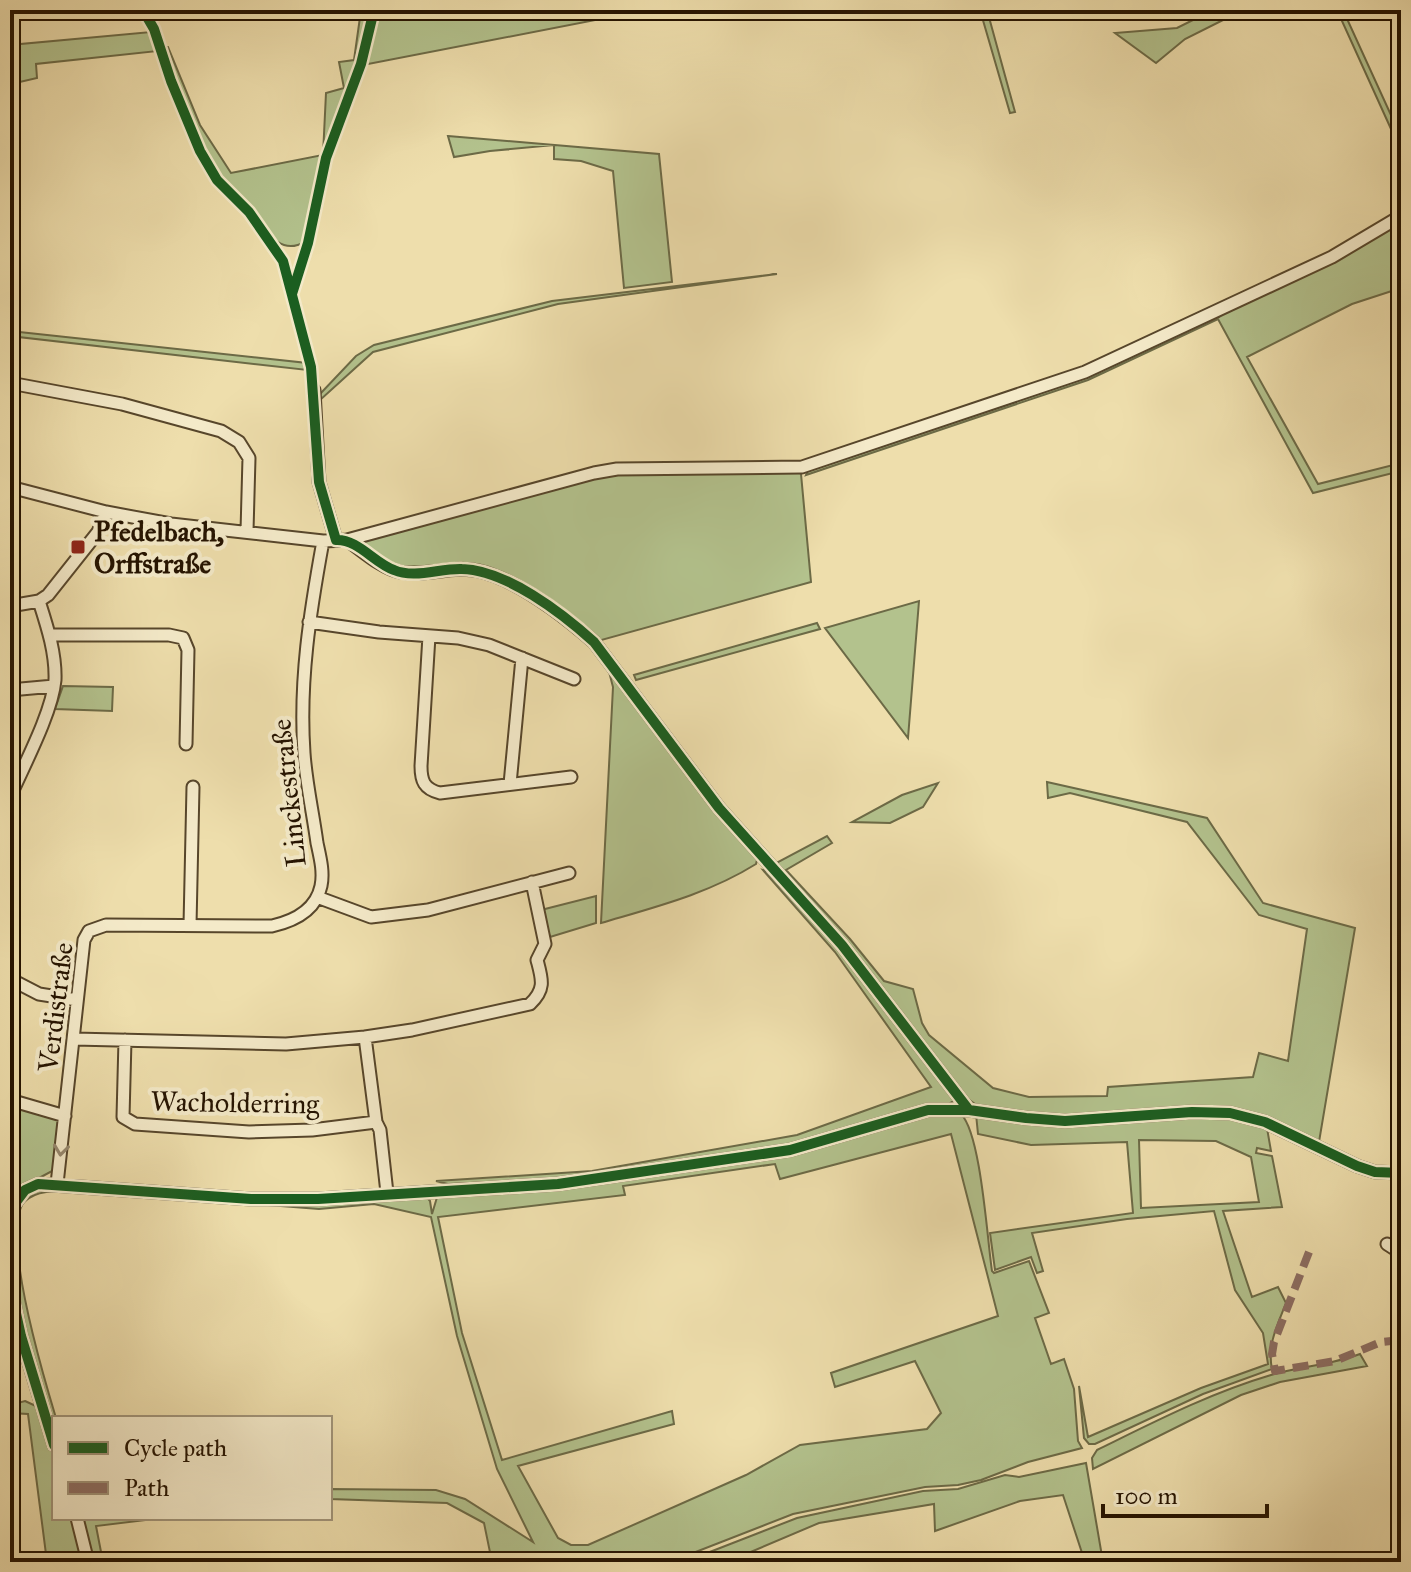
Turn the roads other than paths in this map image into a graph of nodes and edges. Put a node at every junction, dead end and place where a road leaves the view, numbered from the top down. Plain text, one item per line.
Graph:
1 (1401, 216) edge
2 (10, 383) edge
3 (314, 390) dead end
4 (10, 487) edge
5 (106, 512) junction
6 (247, 531) junction
7 (341, 540) junction
8 (323, 541) junction
9 (39, 601) junction
10 (10, 606) edge
11 (309, 622) junction
12 (50, 635) junction
13 (429, 636) junction
14 (522, 658) junction
15 (574, 679) dead end
16 (54, 686) junction
17 (10, 690) edge
18 (186, 744) dead end
19 (571, 777) dead end
20 (510, 784) junction
21 (193, 787) dead end
22 (10, 797) edge
23 (569, 873) dead end
24 (532, 882) junction
25 (317, 897) junction
26 (190, 925) junction
27 (89, 931) joint
28 (10, 979) edge
29 (77, 1000) junction
30 (365, 1037) junction
31 (74, 1039) junction
32 (125, 1040) junction
33 (10, 1100) edge
34 (969, 1110) junction
35 (65, 1116) junction
36 (376, 1122) junction
37 (1401, 1173) edge
38 (57, 1184) junction
39 (387, 1193) junction
40 (10, 1210) edge
41 (1387, 1244) dead end
42 (1401, 1253) edge
43 (10, 1286) edge
44 (52, 1438) edge
45 (78, 1520) edge
46 (88, 1562) edge

1 - 7 street
2 - 6 street
3 - 7 street
4 - 5 street
5 - 6 street
5 - 9 street
6 - 8 street
7 - 8 street
7 - 34 street
8 - 11 street, Linckestraße
9 - 10 street
9 - 12 street
11 - 13 street
11 - 25 street, Linckestraße
12 - 16 street
12 - 18 street
13 - 14 street
13 - 20 street
14 - 15 street
14 - 20 street
16 - 17 street
16 - 22 street
19 - 20 street
21 - 26 street
23 - 24 street
24 - 25 street
24 - 30 street, Wacholderring
25 - 26 street, Linckestraße
26 - 27 street, Linckestraße
27 - 29 street, Verdistraße
28 - 29 street
29 - 31 street, Verdistraße
30 - 32 street, Wacholderring
30 - 36 street
31 - 32 street, Wacholderring
31 - 35 street, Verdistraße
32 - 36 street, Wacholderring
33 - 35 street
34 - 37 street
34 - 39 street
35 -> 38 street, Verdistraße
36 - 39 street
38 - 39 street
38 - 40 street
41 - 42 street
43 - 44 street
45 - 46 street

